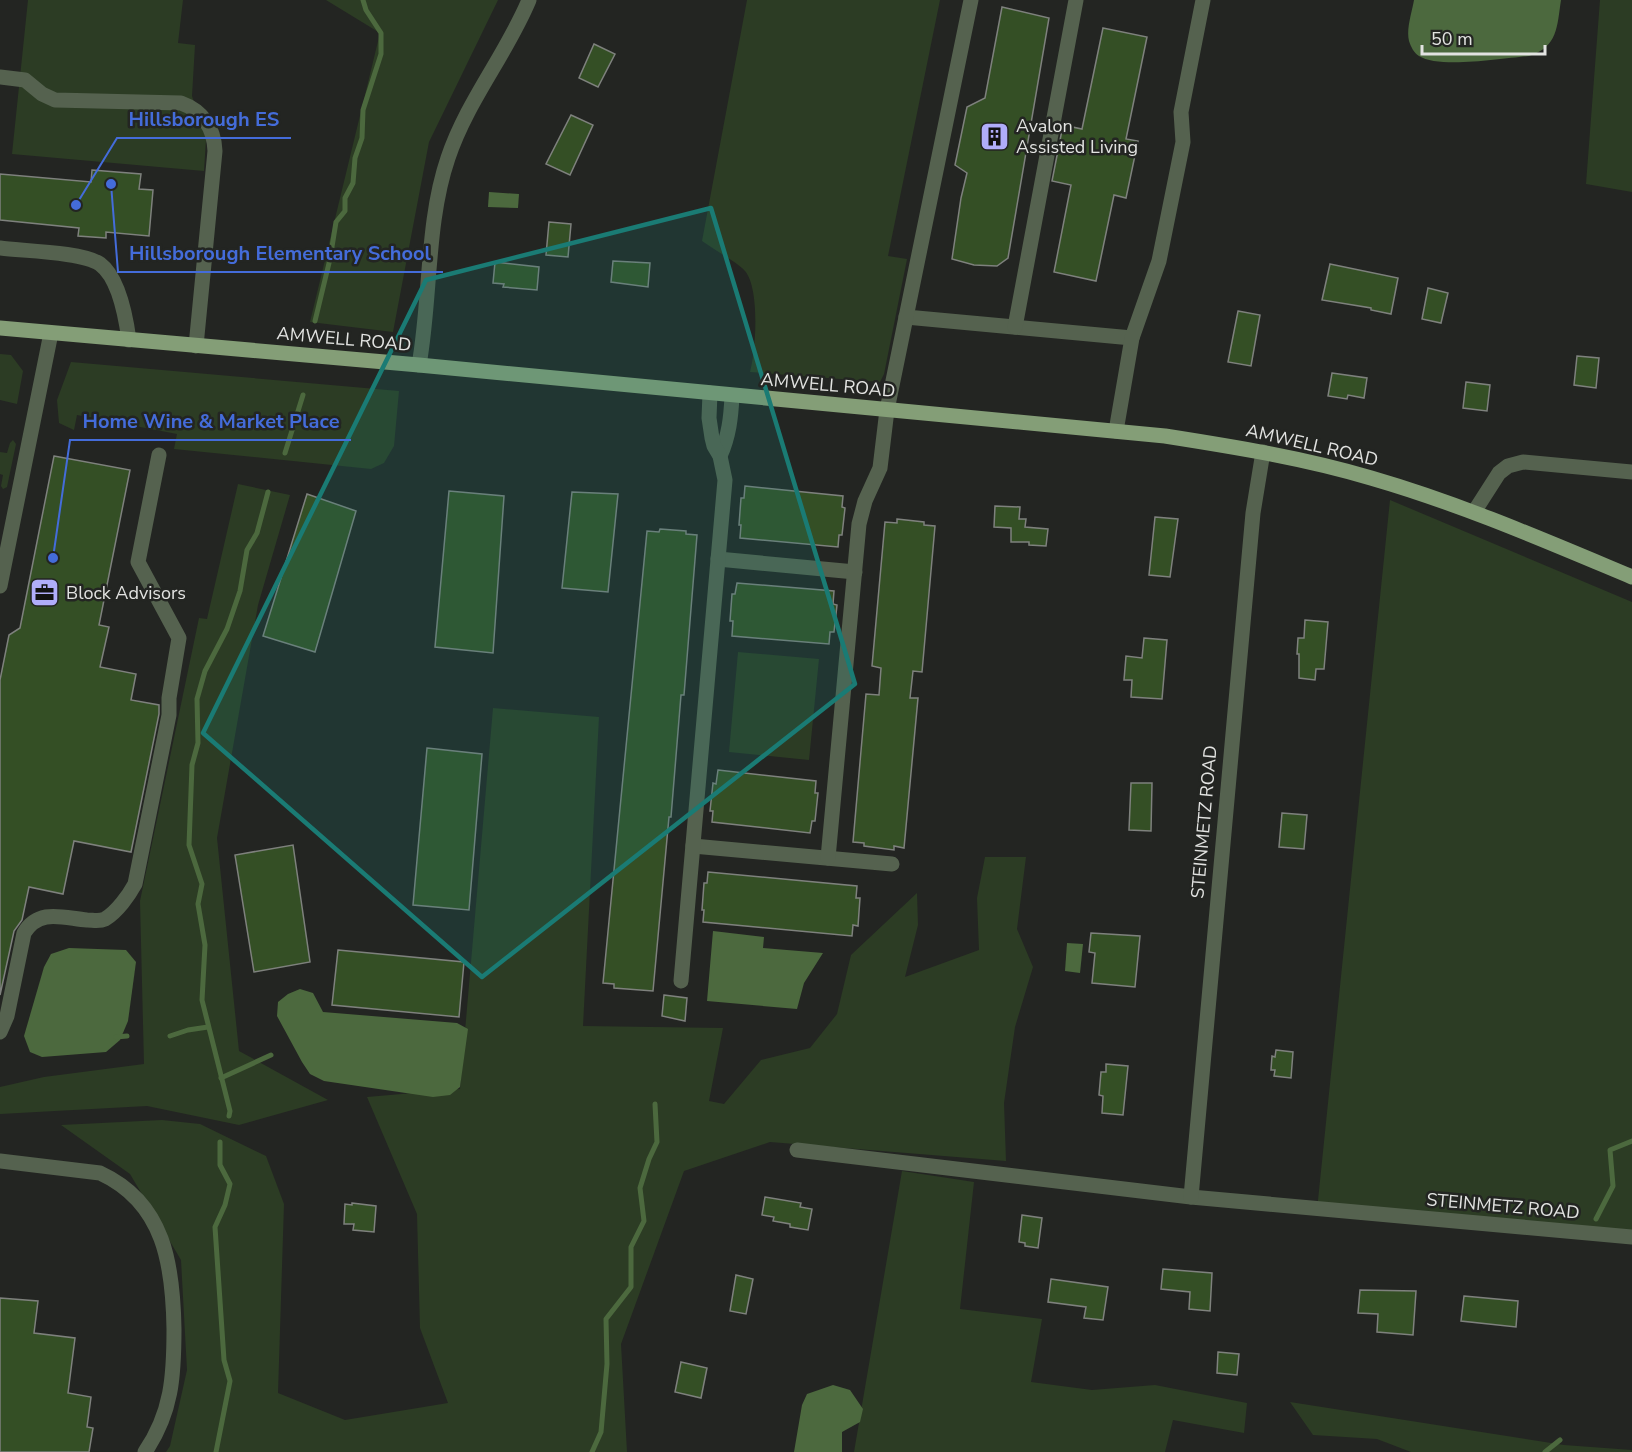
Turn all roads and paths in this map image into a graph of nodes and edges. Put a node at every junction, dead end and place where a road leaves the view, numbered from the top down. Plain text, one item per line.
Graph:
1 (529, 0) edge
2 (970, 0) edge
3 (1076, 0) edge
4 (1203, 0) edge
5 (0, 76) edge
6 (0, 248) edge
7 (906, 317) junction
8 (1015, 327) junction
9 (0, 328) edge
10 (51, 333) junction
11 (1132, 338) junction
12 (129, 340) junction
13 (196, 346) junction
14 (419, 365) junction
15 (710, 393) junction
16 (732, 396) junction
17 (887, 410) junction
18 (1116, 431) junction
19 (1263, 452) junction
20 (159, 455) dead end
21 (720, 456) junction
22 (1632, 472) edge
23 (1474, 512) junction
24 (718, 559) junction
25 (855, 572) junction
26 (1632, 577) edge
27 (0, 586) edge
28 (693, 846) junction
29 (828, 858) junction
30 (892, 864) dead end
31 (681, 981) dead end
32 (0, 1032) edge
33 (797, 1150) dead end
34 (0, 1161) edge
35 (1191, 1197) junction
36 (1632, 1237) edge
37 (145, 1452) edge

1 - 14 street
2 - 7 street
3 - 8 street
4 - 11 street
5 - 13 street
6 - 12 street
7 - 8 street
7 - 17 street
8 - 11 street
9 - 10 main road, AMWELL ROAD
10 - 12 main road, AMWELL ROAD
10 - 27 street
11 - 18 street
12 - 13 main road, AMWELL ROAD
13 - 14 main road, AMWELL ROAD
14 - 15 main road, AMWELL ROAD
15 - 16 main road, AMWELL ROAD
15 - 21 street
16 - 17 main road, AMWELL ROAD
16 - 21 street
17 - 18 main road, AMWELL ROAD
17 - 25 street
18 - 19 main road, AMWELL ROAD
19 - 23 main road, AMWELL ROAD
19 - 35 street, STEINMETZ ROAD
20 - 32 street
21 - 24 street
22 - 23 street
23 - 26 main road, AMWELL ROAD
24 - 25 street
24 - 28 street
25 - 29 street
28 - 29 street
28 - 31 street
29 - 30 street
33 - 35 street, STEINMETZ ROAD
34 - 37 street
35 - 36 street, STEINMETZ ROAD

